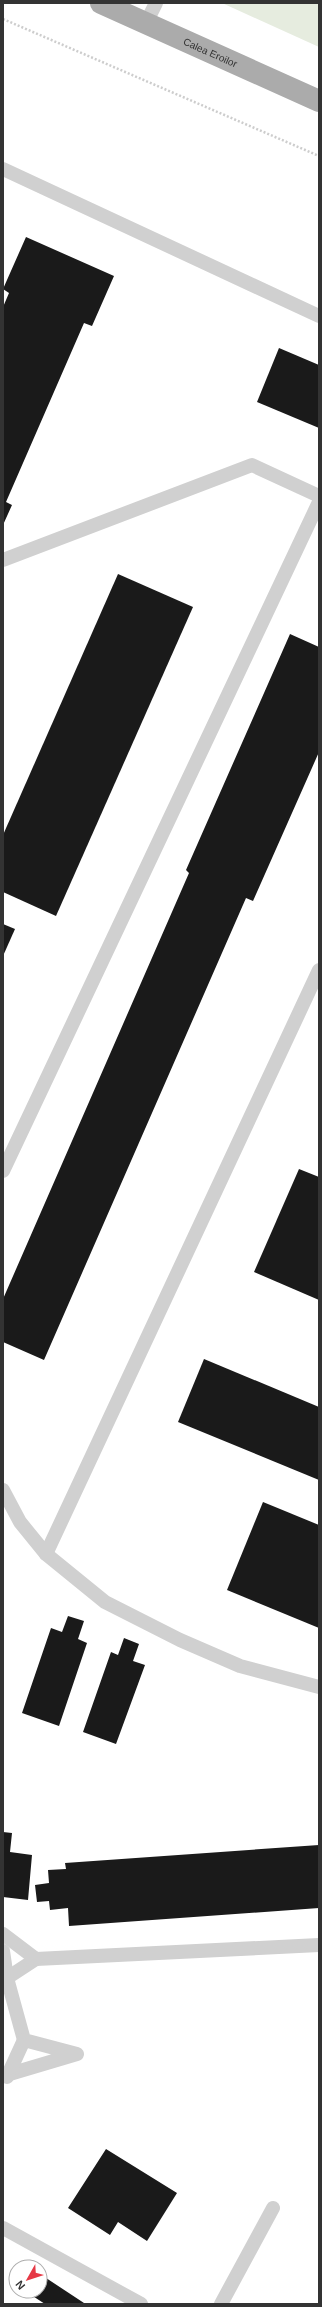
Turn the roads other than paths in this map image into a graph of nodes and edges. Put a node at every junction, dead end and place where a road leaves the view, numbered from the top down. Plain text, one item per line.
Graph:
1 (101, 3) edge
2 (156, 3) edge
3 (146, 23) junction
4 (319, 101) edge
5 (3, 169) edge
6 (319, 316) edge
7 (319, 496) edge
8 (319, 502) edge
9 (3, 560) edge
10 (319, 970) edge
11 (3, 1171) edge
12 (3, 1490) edge
13 (46, 1554) junction
14 (319, 1687) edge
15 (3, 1934) edge
16 (319, 1945) edge
17 (3, 1951) edge
18 (36, 1959) junction
19 (7, 1978) junction
20 (24, 2040) junction
21 (5, 2076) edge
22 (273, 2208) dead end
23 (3, 2228) edge
24 (141, 2304) edge
25 (220, 2304) edge

1 - 3 main road, Calea Eroilor
2 - 3 lane
3 - 4 main road, Calea Eroilor
5 - 6 lane
7 - 9 lane
8 - 11 lane
10 - 13 lane
12 - 13 lane
13 - 14 lane
15 - 18 lane
16 - 18 lane
17 - 19 lane
18 - 19 lane
19 - 20 lane
20 - 21 lane
20 - 21 lane
22 - 25 lane
23 - 24 lane

